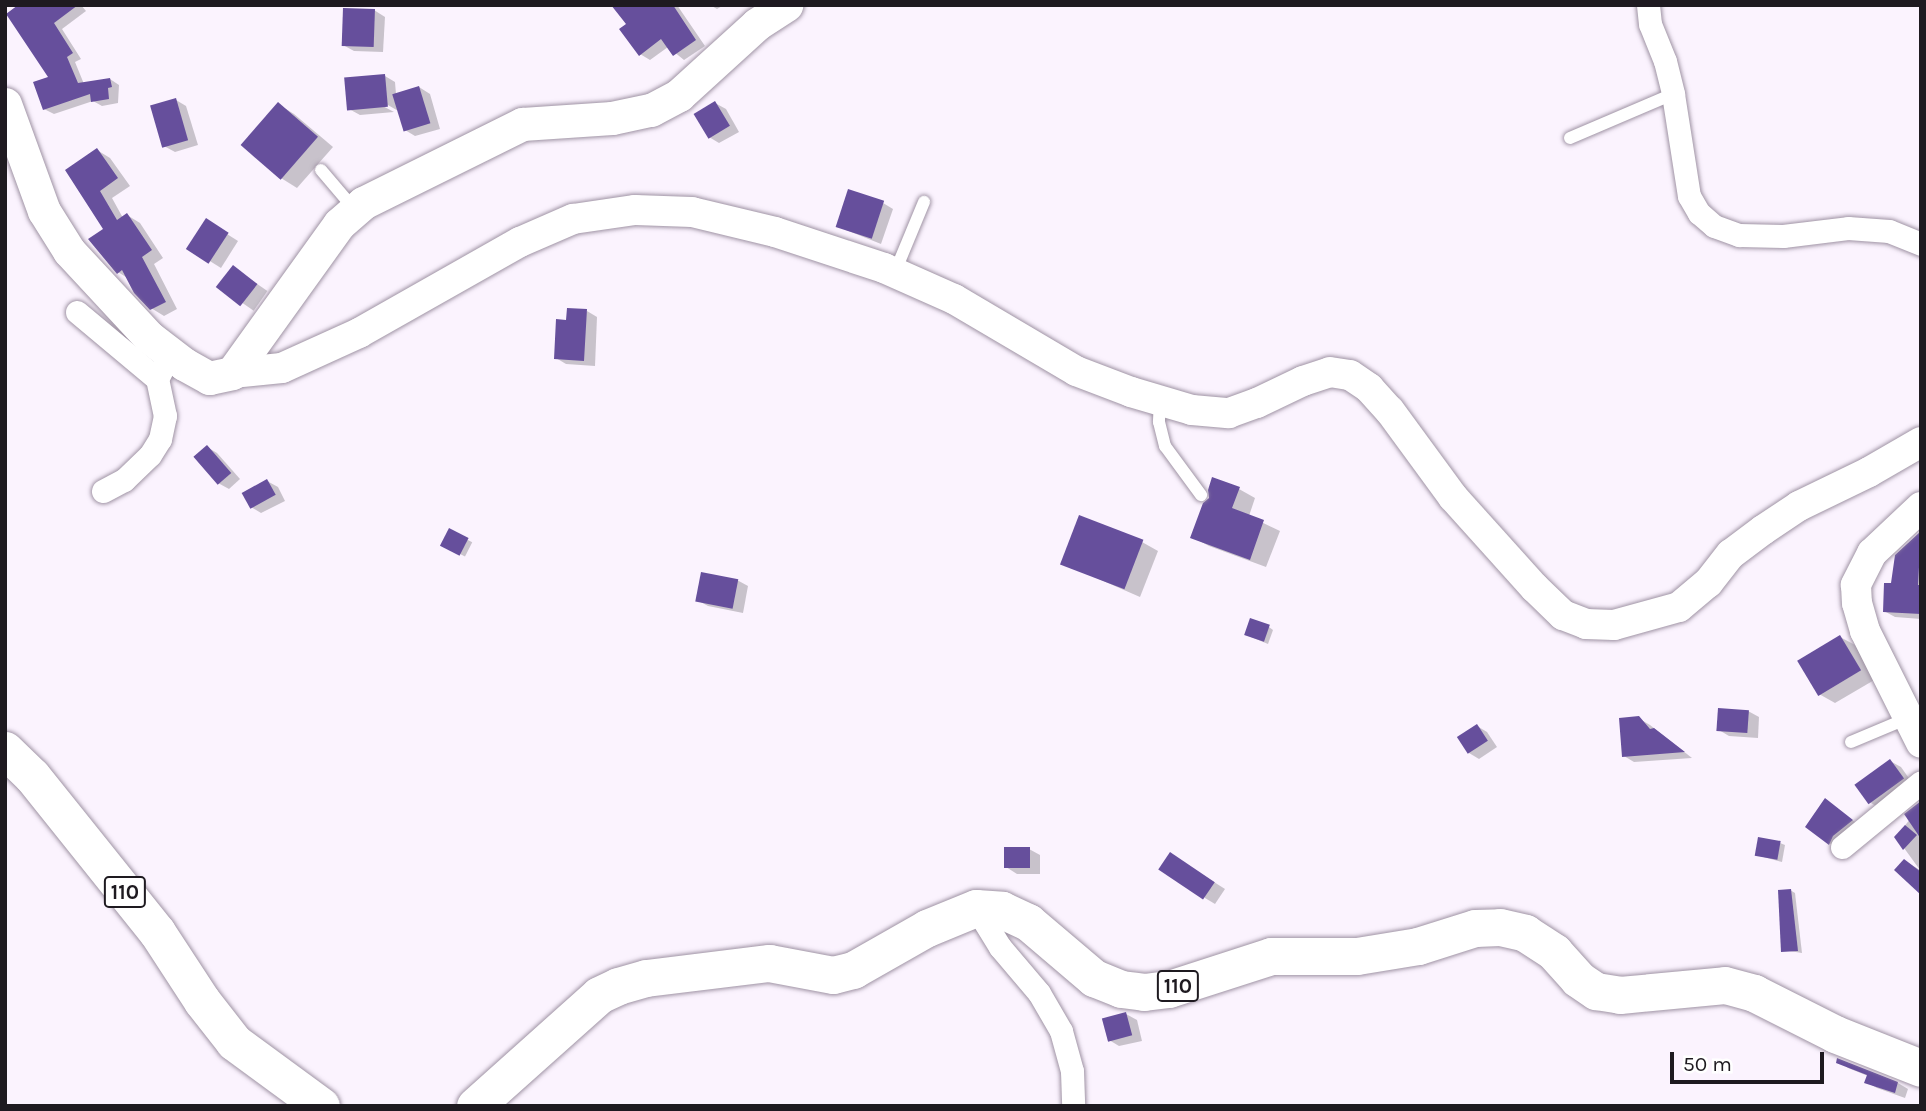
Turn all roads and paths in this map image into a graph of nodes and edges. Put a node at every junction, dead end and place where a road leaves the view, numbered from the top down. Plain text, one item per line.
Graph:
1 (786, 5) edge
2 (1648, 5) edge
3 (1673, 94) junction
4 (5, 104) edge
5 (1570, 138) dead end
6 (321, 170) dead end
7 (925, 202) dead end
8 (355, 210) junction
9 (1921, 244) edge
10 (894, 272) junction
11 (77, 312) dead end
12 (164, 366) junction
13 (232, 373) junction
14 (1160, 401) junction
15 (1921, 442) edge
16 (103, 491) dead end
17 (1201, 495) dead end
18 (1921, 507) edge
19 (1915, 730) edge
20 (1851, 742) dead end
21 (5, 750) edge
22 (1921, 782) edge
23 (1842, 847) dead end
24 (976, 908) junction
25 (1921, 1068) edge
26 (321, 1106) edge
27 (475, 1106) edge
28 (1073, 1106) edge

1 - 8 main road
2 - 3 street
3 - 5 lane
3 - 9 street
4 - 12 main road
6 - 8 lane
7 - 10 lane
8 - 13 main road
10 - 13 street
10 - 14 street
11 - 12 street
12 - 13 main road
12 - 16 street
14 - 15 street
14 - 17 lane
18 - 19 street
19 - 20 lane
21 - 26 main road, 110
22 - 23 street
24 - 25 main road, 110
24 - 27 main road
24 - 28 street

